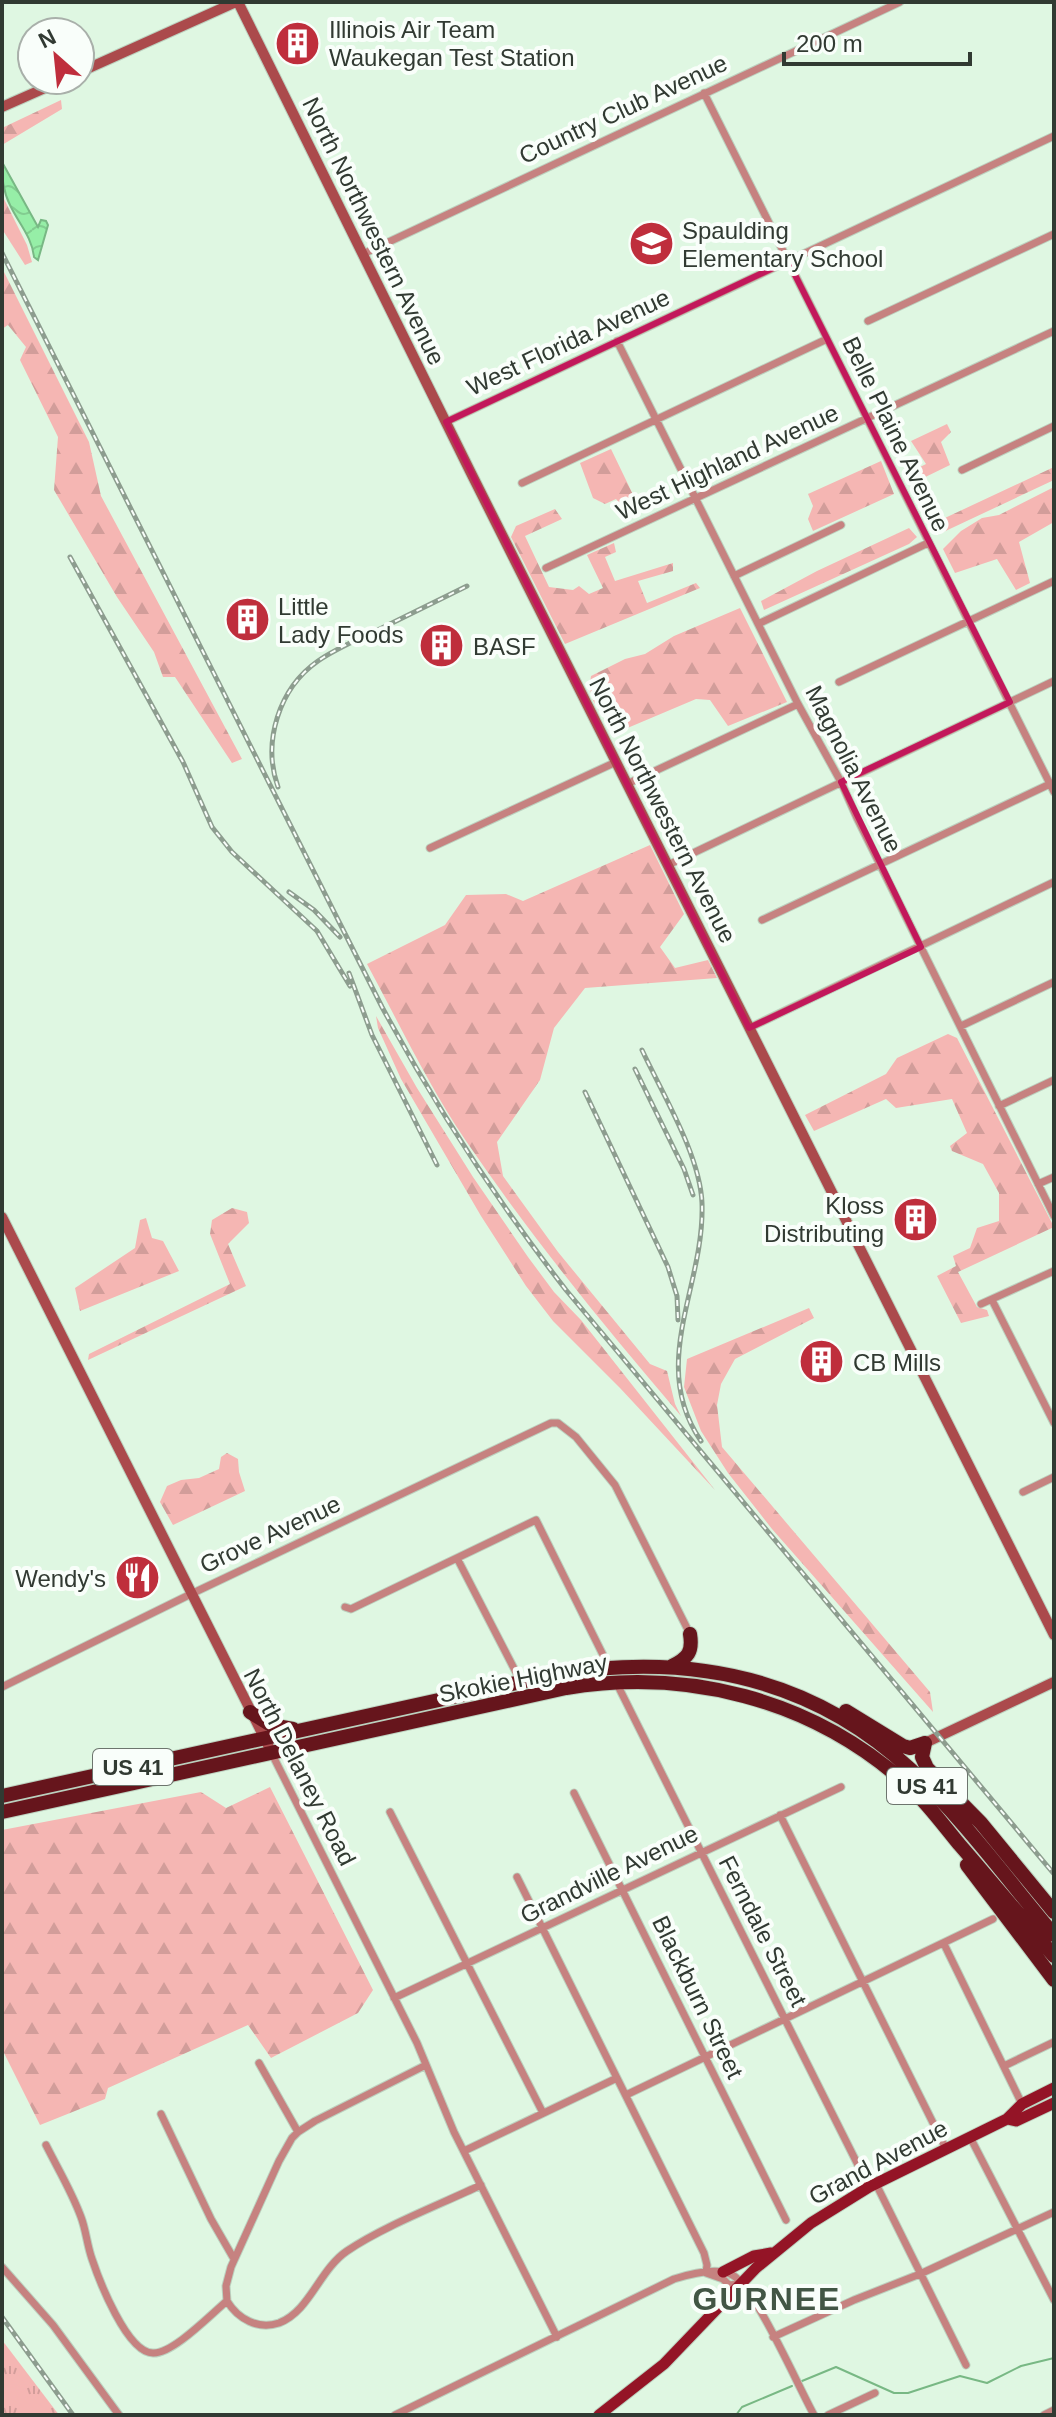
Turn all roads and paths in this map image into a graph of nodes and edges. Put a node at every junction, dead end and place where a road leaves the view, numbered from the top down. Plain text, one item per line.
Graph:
1 (237, 2) edge
2 (900, 2) edge
3 (96, 65) edge
4 (704, 93) junction
5 (27, 96) edge
6 (2, 107) edge
7 (1054, 136) edge
8 (1054, 234) edge
9 (363, 254) junction
10 (788, 261) junction
11 (868, 321) dead end
12 (1054, 331) edge
13 (827, 339) junction
14 (617, 341) junction
15 (867, 418) junction
16 (657, 421) junction
17 (446, 422) junction
18 (1054, 426) edge
19 (962, 470) dead end
20 (522, 483) dead end
21 (696, 499) junction
22 (841, 525) dead end
23 (928, 543) junction
24 (546, 568) dead end
25 (734, 576) junction
26 (1054, 581) edge
27 (967, 623) junction
28 (758, 624) junction
29 (1054, 681) edge
30 (839, 682) dead end
31 (1010, 702) junction
32 (798, 704) junction
33 (616, 762) junction
34 (841, 782) junction
35 (627, 784) junction
36 (1053, 786) edge
37 (430, 848) dead end
38 (881, 864) junction
39 (668, 865) junction
40 (1054, 882) edge
41 (762, 920) dead end
42 (921, 947) junction
43 (1054, 982) edge
44 (961, 1026) junction
45 (749, 1028) junction
46 (1054, 1080) edge
47 (999, 1106) junction
48 (1054, 1177) edge
49 (1038, 1184) junction
50 (1054, 1216) edge
51 (2, 1217) edge
52 (1054, 1271) edge
53 (992, 1300) junction
54 (981, 1304) dead end
55 (1054, 1423) edge
56 (1054, 1477) edge
57 (1023, 1492) dead end
58 (457, 1558) junction
59 (191, 1594) junction
60 (345, 1607) dead end
61 (690, 1634) joint
62 (1054, 1635) edge
63 (672, 1667) junction
64 (612, 1674) junction
65 (521, 1682) junction
66 (1054, 1682) edge
67 (762, 1683) junction
68 (2, 1687) edge
69 (250, 1712) junction
70 (301, 1731) junction
71 (264, 1739) junction
72 (925, 1743) junction
73 (272, 1753) junction
74 (908, 1767) junction
75 (841, 1787) dead end
76 (574, 1793) dead end
77 (2, 1796) edge
78 (921, 1799) junction
79 (2, 1812) edge
80 (390, 1812) dead end
81 (780, 1815) junction
82 (701, 1852) junction
83 (517, 1877) dead end
84 (623, 1890) junction
85 (1054, 1913) edge
86 (993, 1919) dead end
87 (543, 1928) junction
88 (1054, 1935) edge
89 (944, 1944) junction
90 (1054, 1956) edge
91 (467, 1964) junction
92 (1054, 1980) edge
93 (865, 1981) junction
94 (394, 1998) junction
95 (785, 2019) junction
96 (1054, 2042) edge
97 (706, 2057) junction
98 (259, 2063) dead end
99 (426, 2065) junction
100 (1004, 2066) junction
101 (617, 2078) junction
102 (1054, 2088) edge
103 (626, 2095) junction
104 (1054, 2103) edge
105 (1022, 2104) junction
106 (543, 2113) junction
107 (161, 2114) dead end
108 (1007, 2119) junction
109 (298, 2132) junction
110 (970, 2137) junction
111 (46, 2145) dead end
112 (946, 2149) junction
113 (464, 2151) junction
114 (481, 2185) junction
115 (872, 2186) junction
116 (1054, 2212) edge
117 (786, 2220) dead end
118 (1017, 2230) junction
119 (772, 2253) junction
120 (234, 2259) junction
121 (2, 2267) edge
122 (723, 2272) junction
123 (706, 2273) junction
124 (920, 2274) junction
125 (740, 2284) junction
126 (1054, 2300) edge
127 (227, 2301) junction
128 (557, 2337) junction
129 (773, 2337) junction
130 (966, 2365) dead end
131 (875, 2393) dead end
132 (1054, 2410) edge
133 (119, 2415) edge
134 (396, 2415) edge
135 (599, 2415) edge
136 (814, 2415) edge
137 (828, 2415) edge
138 (1044, 2415) edge

1 - 3 street
1 - 9 street, North Northwestern Avenue
2 - 4 street, Country Club Avenue
4 - 9 street, Country Club Avenue
4 - 10 street, Belle Plaine Avenue
5 - 6 street
7 - 10 street, West Florida Avenue
8 - 11 street
9 - 17 street, North Northwestern Avenue
10 - 13 street, Belle Plaine Avenue
10 - 14 street, West Florida Avenue
12 - 15 street, West Highland Avenue
13 - 15 street, Belle Plaine Avenue
13 - 16 street
14 - 16 street, Magnolia Avenue
14 - 17 street, West Florida Avenue
15 - 21 street, West Highland Avenue
15 - 23 street, Belle Plaine Avenue
16 - 20 street
16 - 21 street, Magnolia Avenue
17 - 33 street, North Northwestern Avenue
18 - 19 street
21 - 24 street, West Highland Avenue
21 - 25 street, Magnolia Avenue
22 - 25 street
23 - 27 street, Belle Plaine Avenue
23 - 28 street
25 - 28 street, Magnolia Avenue
26 - 27 street
27 - 30 street
27 - 31 street, Belle Plaine Avenue
28 - 32 street, Magnolia Avenue
29 - 31 street
31 - 34 street
31 - 36 street, Belle Plaine Avenue
32 - 34 street, Magnolia Avenue
32 - 35 street
33 - 35 street, North Northwestern Avenue
33 - 37 street
34 - 38 street, Magnolia Avenue
34 - 39 street
35 - 39 street, North Northwestern Avenue
36 - 38 street
38 - 41 street
38 - 42 street, Magnolia Avenue
39 - 45 street, North Northwestern Avenue
40 - 42 street
42 - 44 street, Magnolia Avenue
42 - 45 street
43 - 44 street
44 - 47 street, Magnolia Avenue
45 - 62 street, North Northwestern Avenue
46 - 47 street
47 - 49 street, Magnolia Avenue
48 - 49 street
49 - 50 street, Magnolia Avenue
51 - 59 street, North Delaney Road
52 - 53 street
53 - 54 street
53 - 55 street
56 - 57 street
58 - 60 street
58 - 64 street, Ferndale Street
58 - 65 street
59 - 61 street, Grove Avenue
59 - 68 street, Grove Avenue
59 - 69 street, North Delaney Road
61 - 63 highway
63 - 64 highway, Skokie Highway / US 41
63 - 67 highway, Skokie Highway / US 41
64 - 65 highway, Skokie Highway / US 41
64 - 73 highway, Skokie Highway / US 41
64 - 78 highway, Skokie Highway / US 41
64 - 82 street, Ferndale Street
65 - 70 highway, Skokie Highway / US 41
66 - 72 street
67 - 72 highway
67 - 74 highway, Skokie Highway / US 41
69 - 70 highway
69 - 71 street, North Delaney Road
70 - 71 highway, Skokie Highway / US 41
71 - 73 street, North Delaney Road
71 - 77 highway, Skokie Highway / US 41
72 - 85 highway
73 - 79 highway, Skokie Highway / US 41
73 - 94 street, North Delaney Road
74 - 85 highway
74 - 88 highway, Skokie Highway / US 41
75 - 81 street, Grandville Avenue
76 - 84 street, Blackburn Street
78 - 90 highway, Skokie Highway / US 41
78 - 92 highway
80 - 91 street
81 - 82 street, Grandville Avenue
81 - 93 street
82 - 84 street, Grandville Avenue
82 - 95 street, Ferndale Street
83 - 87 street
84 - 87 street, Grandville Avenue
84 - 97 street, Blackburn Street
86 - 89 street
87 - 91 street, Grandville Avenue
87 - 101 street
89 - 93 street
89 - 100 street
91 - 94 street, Grandville Avenue
91 - 106 street
93 - 95 street
93 - 112 street
94 - 99 street, North Delaney Road
95 - 97 street
95 - 115 street, Ferndale Street
96 - 100 street
97 - 103 street
97 - 117 street, Blackburn Street
98 - 109 street
99 - 109 street
99 - 113 street, North Delaney Road
100 - 105 street
101 - 103 street
101 - 106 street
102 - 105 main road, Grand Avenue
103 - 123 street
104 - 108 main road, Grand Avenue
105 - 108 main road, Grand Avenue
106 - 113 street
107 - 120 street
108 - 110 main road, Grand Avenue
109 - 120 street
110 - 112 main road, Grand Avenue
110 - 118 street
111 - 127 street
112 - 115 main road, Grand Avenue
113 - 114 street, North Delaney Road
114 - 127 street
114 - 128 street, North Delaney Road
115 - 119 main road, Grand Avenue
115 - 124 street, Ferndale Street
116 - 118 street
118 - 124 street
118 - 126 street
119 - 122 main road
119 - 125 main road, Grand Avenue
120 - 127 street
121 - 133 street
122 - 123 street
122 - 125 street
123 - 125 street
123 - 128 street
124 - 129 street
124 - 130 street, Ferndale Street
125 - 129 street
125 - 135 main road, Grand Avenue
128 - 134 street
129 - 136 street
131 - 137 street
132 - 138 street

